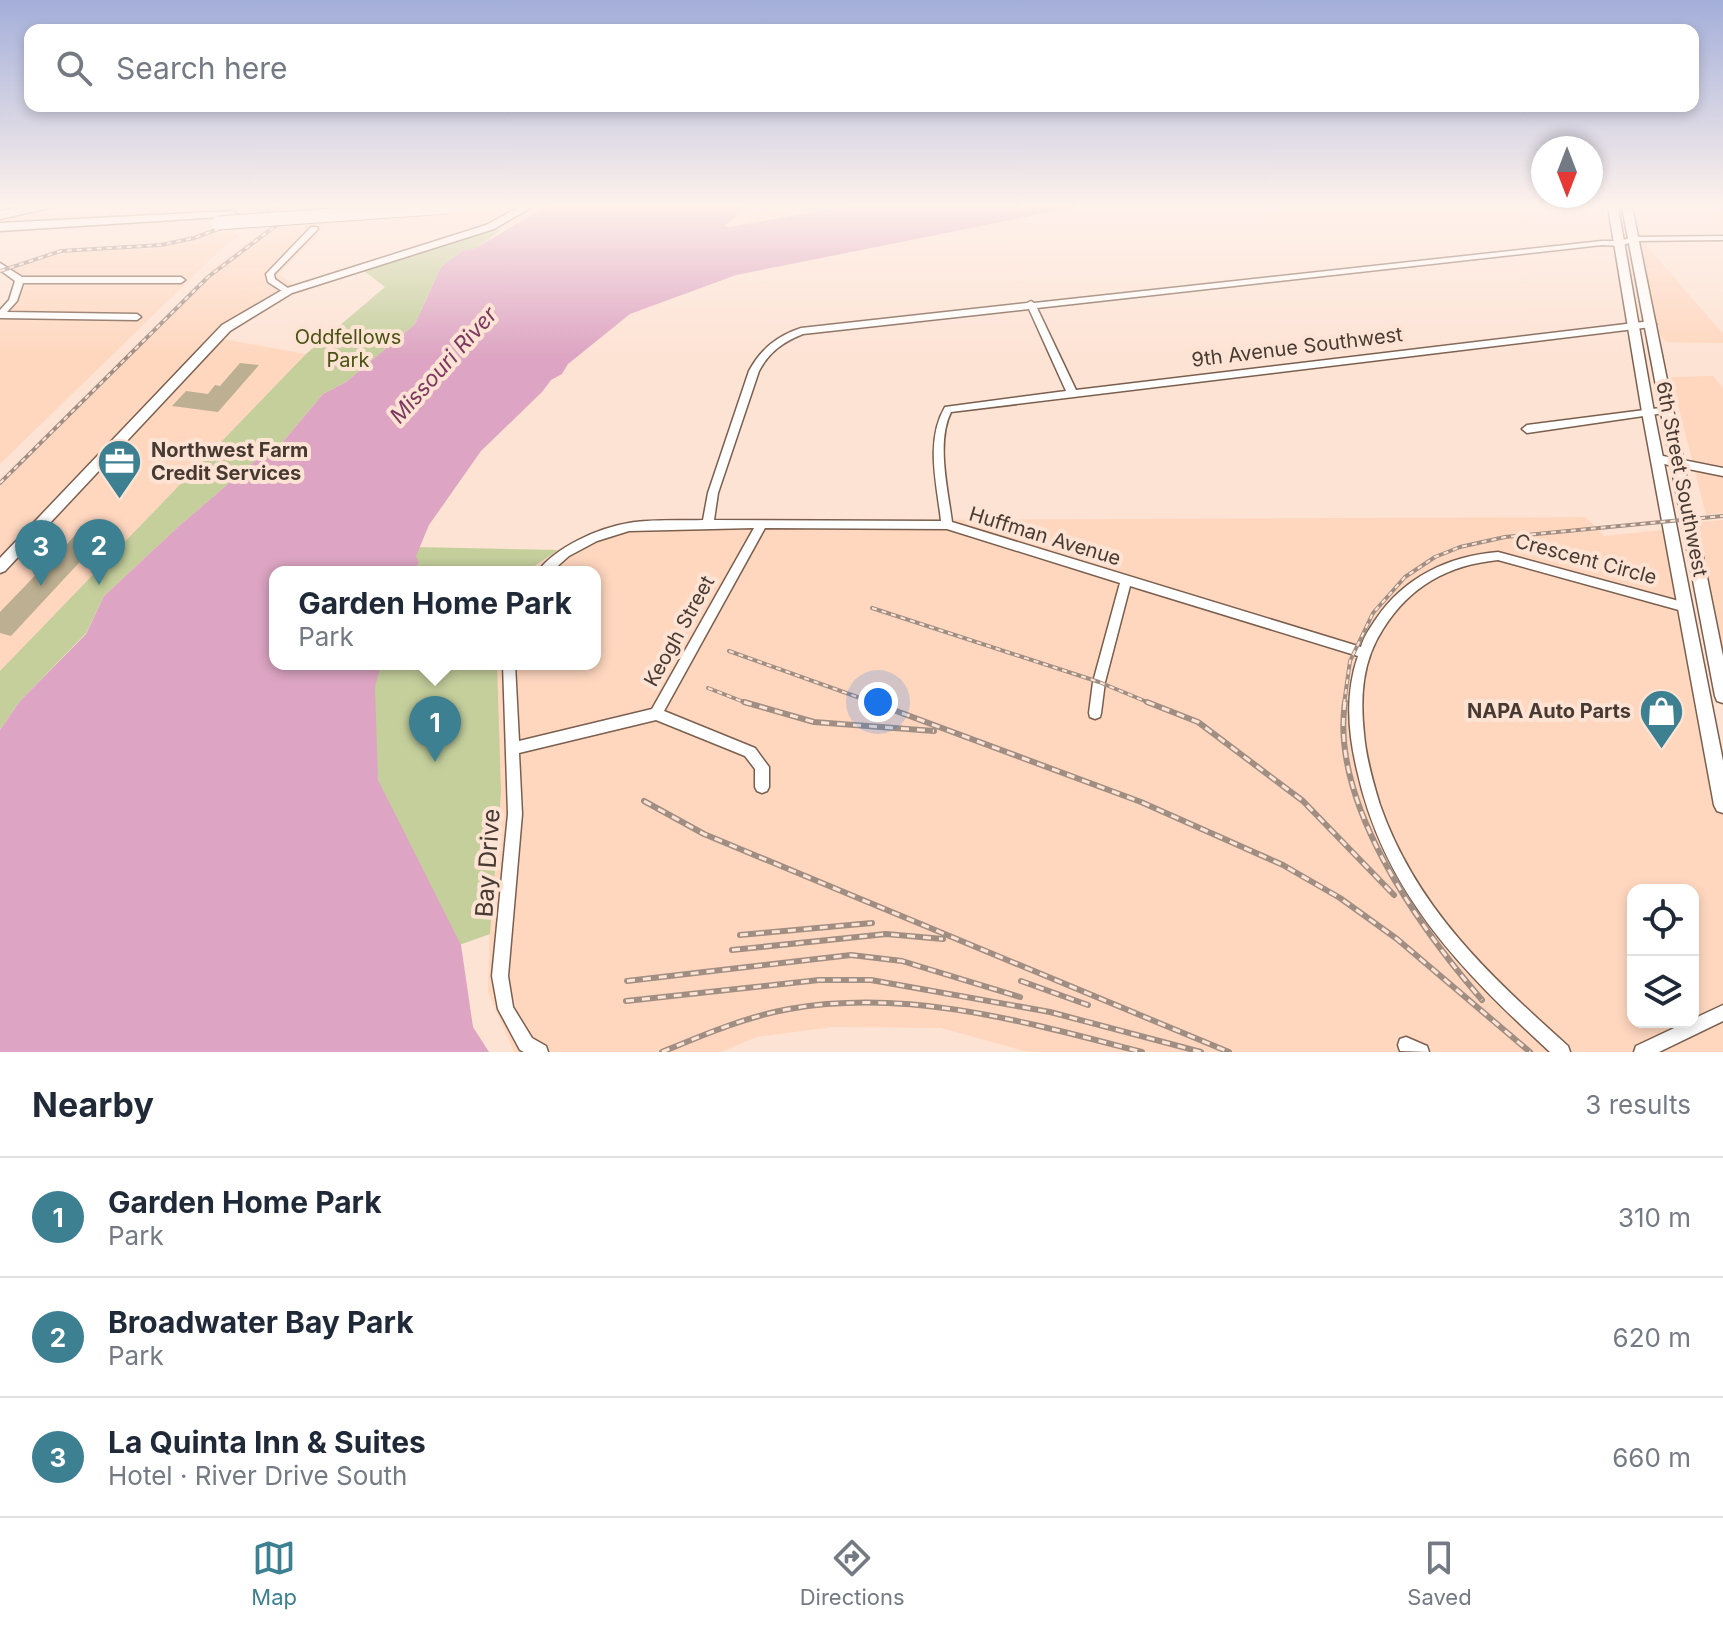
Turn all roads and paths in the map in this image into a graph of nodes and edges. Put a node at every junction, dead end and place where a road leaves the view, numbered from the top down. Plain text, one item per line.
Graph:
1 (288, 256) edge
2 (398, 256) edge
3 (1482, 256) edge
4 (1628, 256) edge
5 (1631, 256) edge
6 (0, 266) edge
7 (20, 280) junction
8 (181, 280) dead end
9 (288, 291) junction
10 (1031, 304) junction
11 (0, 315) edge
12 (137, 317) dead end
13 (1651, 324) junction
14 (1634, 325) junction
15 (1072, 393) junction
16 (1668, 410) junction
17 (1648, 412) junction
18 (1527, 429) dead end
19 (1658, 459) junction
20 (1678, 463) junction
21 (1723, 472) edge
22 (708, 524) junction
23 (761, 525) junction
24 (947, 525) junction
25 (550, 566) edge
26 (0, 567) edge
27 (1126, 580) junction
28 (1686, 607) junction
29 (1361, 652) junction
30 (509, 670) edge
31 (1723, 696) edge
32 (1095, 713) dead end
33 (656, 714) junction
34 (515, 748) junction
35 (762, 787) dead end
36 (1723, 805) edge
37 (1723, 1013) edge
38 (540, 1052) edge
39 (1562, 1052) edge
40 (1642, 1052) edge

1 - 9 street
2 - 9 main road
3 - 10 street
4 - 14 main road, 6th Street Southwest
5 - 13 main road, 6th Street Southwest
6 - 7 street
7 - 8 street
7 - 11 street
9 - 26 main road
10 - 15 street
10 - 22 street
11 - 12 street
13 - 14 street, 9th Avenue Southwest
13 - 16 main road, 6th Street Southwest
14 - 15 street, 9th Avenue Southwest
14 - 17 main road, 6th Street Southwest
15 - 24 street, 9th Avenue Southwest
16 - 17 street
16 - 20 main road, 6th Street Southwest
17 - 18 street
17 - 19 main road, 6th Street Southwest
19 - 20 street
19 - 28 main road, 6th Street Southwest
20 - 21 street
20 - 31 main road, 6th Street Southwest
22 - 23 street, Huffman Avenue
22 - 25 street
23 - 24 street, Huffman Avenue
23 - 33 street, Keogh Street
24 - 27 street, Huffman Avenue
27 - 29 street, Huffman Avenue
27 - 32 street
28 - 29 street, Crescent Circle
28 - 36 main road, 6th Street Southwest
29 - 39 street, Crescent Circle
30 - 34 street, Bay Drive
33 - 34 street, Keogh Street
33 - 35 street
34 - 38 street, Bay Drive
37 - 40 street

